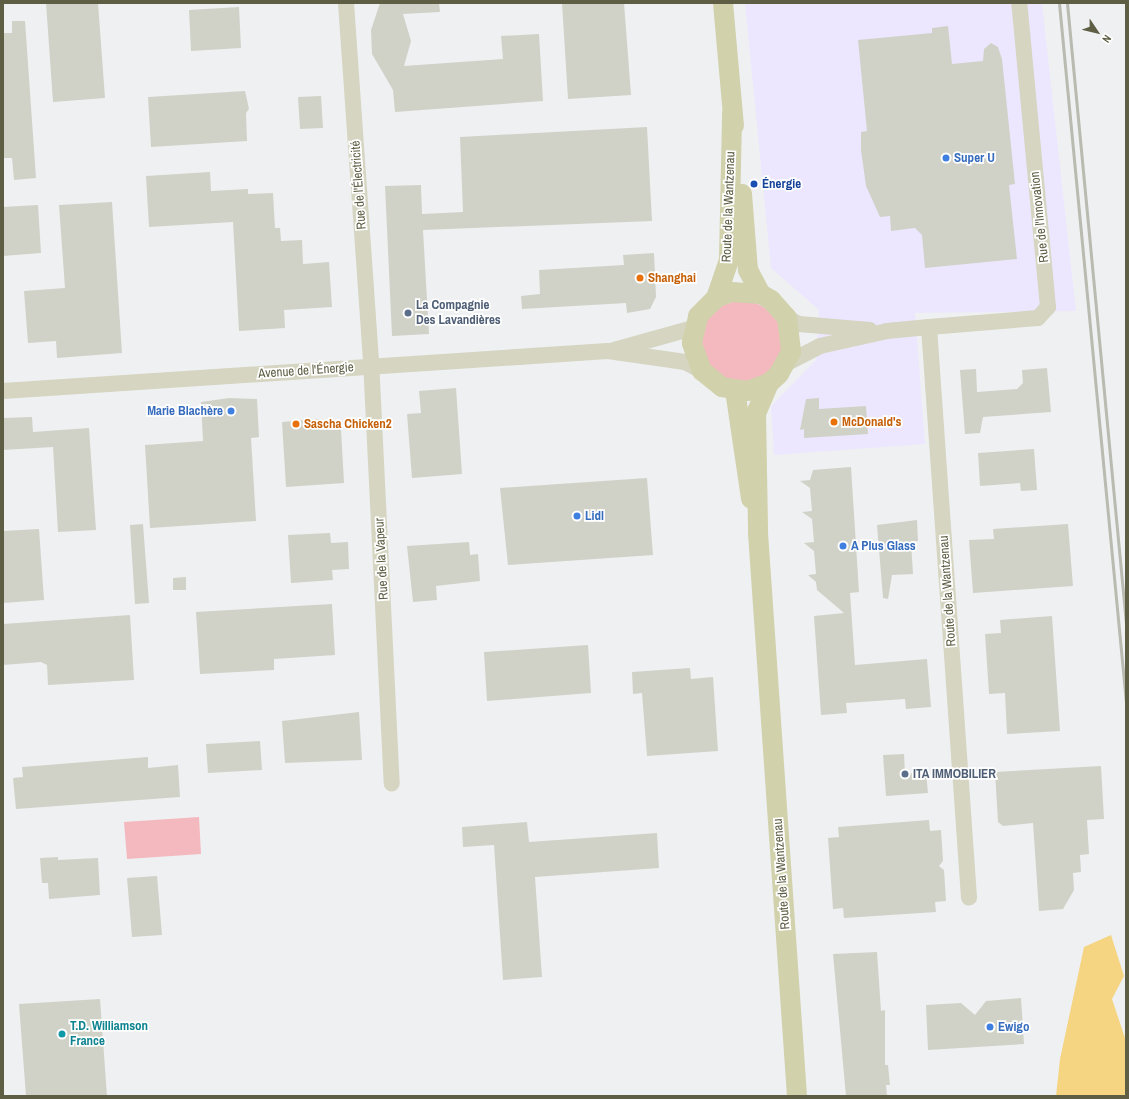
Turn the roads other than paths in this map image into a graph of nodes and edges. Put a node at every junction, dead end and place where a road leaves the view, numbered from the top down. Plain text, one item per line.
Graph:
1 (346, 3) edge
2 (723, 3) edge
3 (1019, 3) edge
4 (732, 114) junction
5 (761, 294) junction
6 (716, 298) junction
7 (787, 318) junction
8 (930, 327) junction
9 (693, 328) junction
10 (887, 331) junction
11 (608, 351) junction
12 (787, 363) junction
13 (371, 367) junction
14 (702, 371) junction
15 (769, 383) junction
16 (735, 390) junction
17 (3, 391) edge
18 (758, 532) junction
19 (392, 783) dead end
20 (970, 898) dead end
21 (797, 1096) edge

1 - 13 street, Rue de l'Électricité
2 - 4 main road, Route de la Wantzenau
3 - 8 street, Rue de l'Innovation
4 - 5 main road, Route de la Wantzenau
4 - 6 main road, Route de la Wantzenau
5 - 6 main road
5 - 7 main road
6 - 9 main road
7 - 10 street
7 - 12 main road
8 - 10 street
8 - 20 street, Route de la Wantzenau
9 - 11 street, Avenue de l'Énergie
9 - 14 main road
10 - 12 street
11 - 13 street, Avenue de l'Énergie
11 - 14 street, Avenue de l'Énergie
12 - 15 main road
13 - 17 street, Avenue de l'Énergie
13 - 19 street, Rue de la Vapeur
14 - 16 main road
15 - 16 main road
15 - 18 main road, Route de la Wantzenau
16 - 18 main road, Route de la Wantzenau
18 - 21 main road, Route de la Wantzenau

